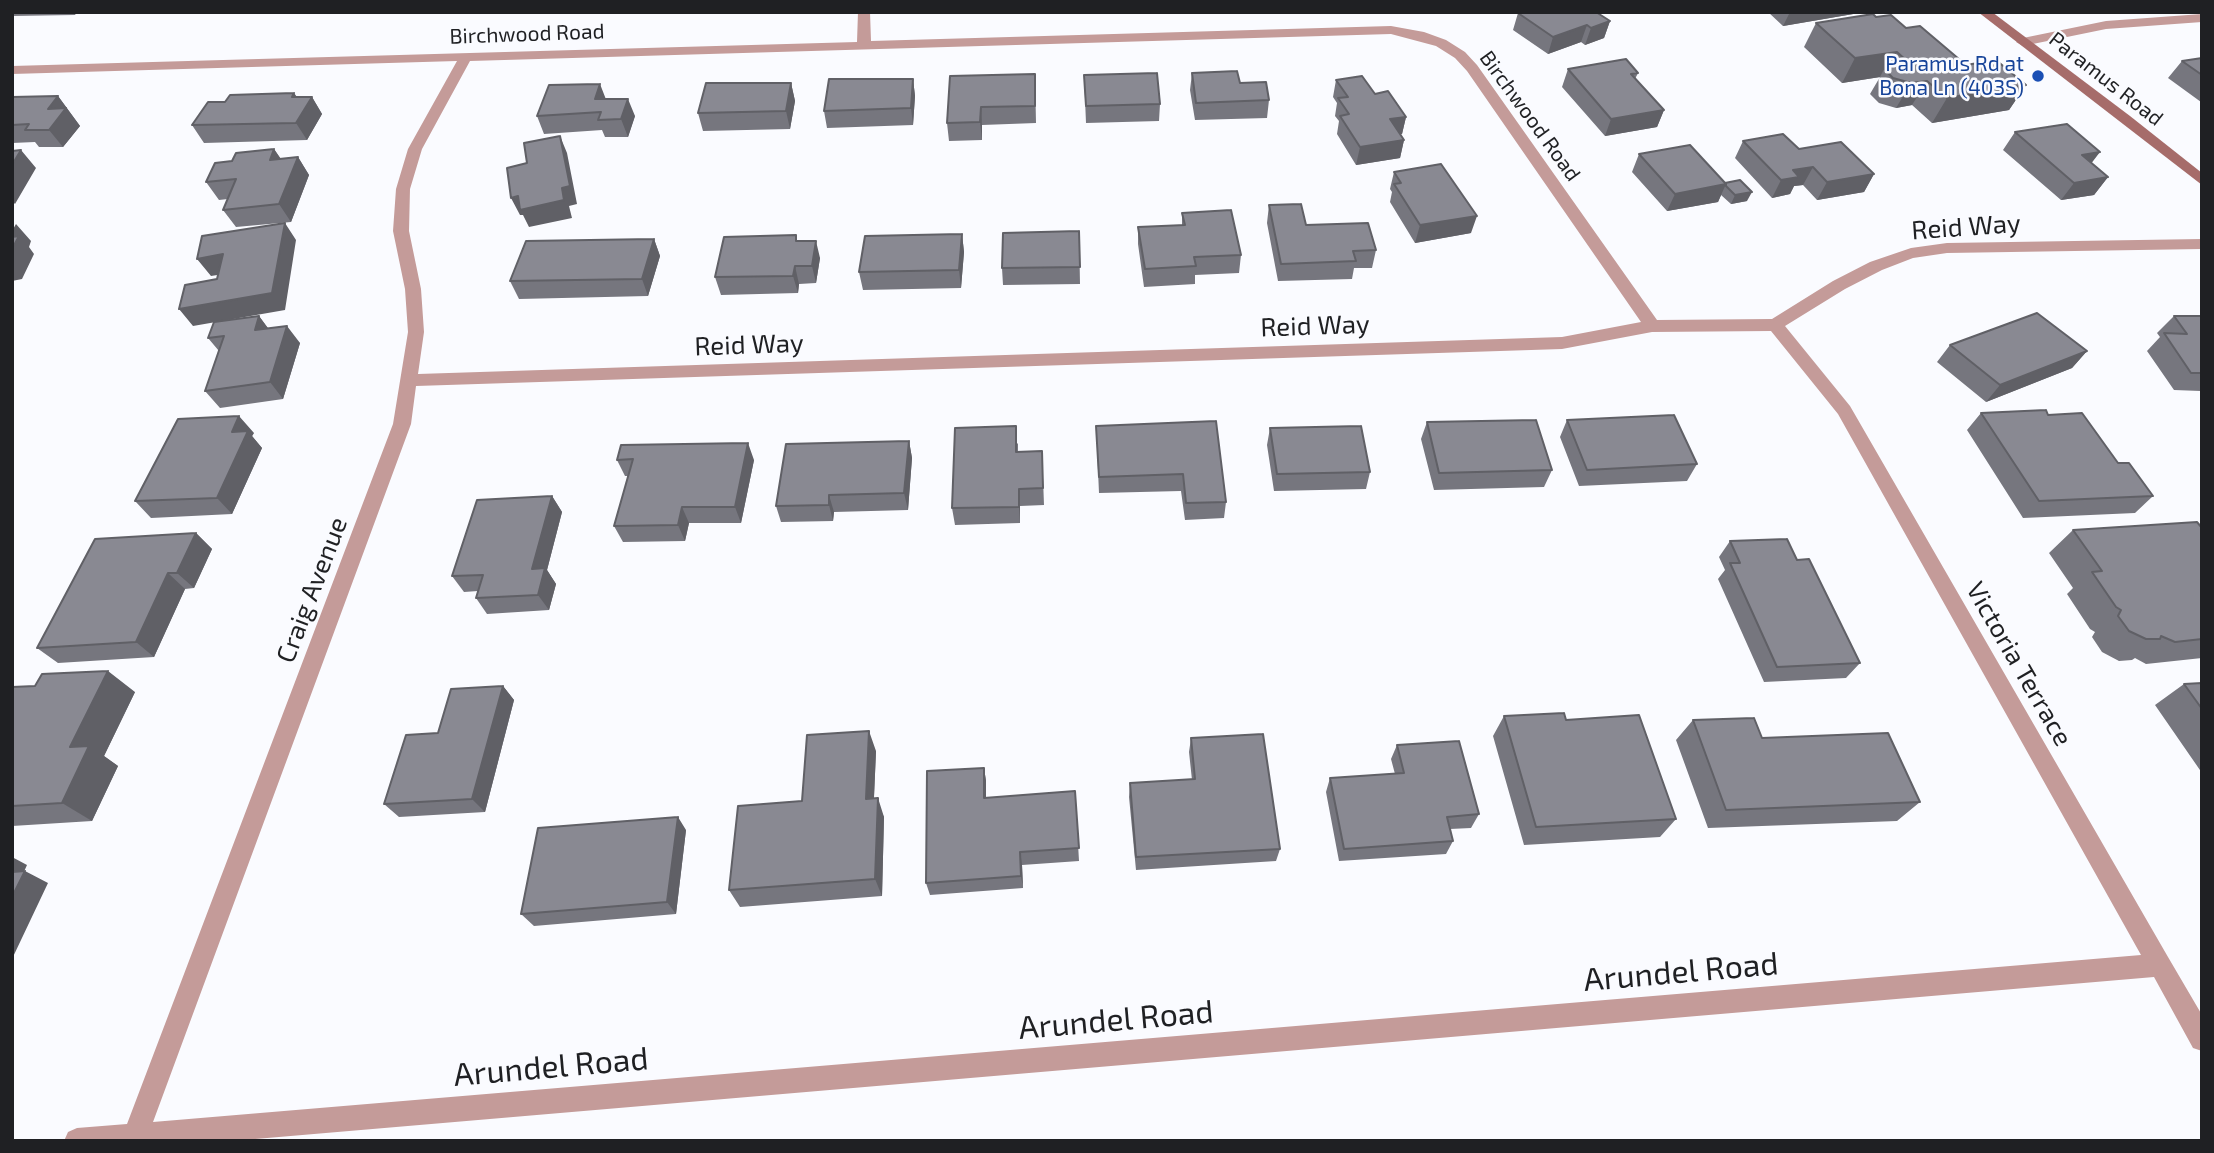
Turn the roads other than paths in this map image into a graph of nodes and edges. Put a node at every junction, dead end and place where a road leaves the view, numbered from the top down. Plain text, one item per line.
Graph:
1 (864, 12) edge
2 (1984, 12) edge
3 (2202, 18) edge
4 (2024, 42) junction
5 (864, 45) junction
6 (466, 56) junction
7 (12, 69) edge
8 (2202, 181) edge
9 (2202, 244) edge
10 (1775, 325) junction
11 (1652, 326) junction
12 (411, 380) junction
13 (2160, 965) junction
14 (2202, 1040) edge
15 (135, 1136) junction
16 (77, 1141) edge

1 - 5 street
2 - 4 main road, Paramus Road
3 - 4 street
4 - 8 main road, Paramus Road
5 - 6 street, Birchwood Road
5 - 11 street, Birchwood Road
6 - 7 street, Birchwood Road
6 - 12 street, Craig Avenue
9 - 10 street, Reid Way
10 - 11 street, Reid Way
10 - 13 street, Victoria Terrace
11 - 12 street, Reid Way
12 - 15 street, Craig Avenue
13 - 14 street, Victoria Terrace
13 - 15 street, Arundel Road
15 - 16 street, Arundel Road

